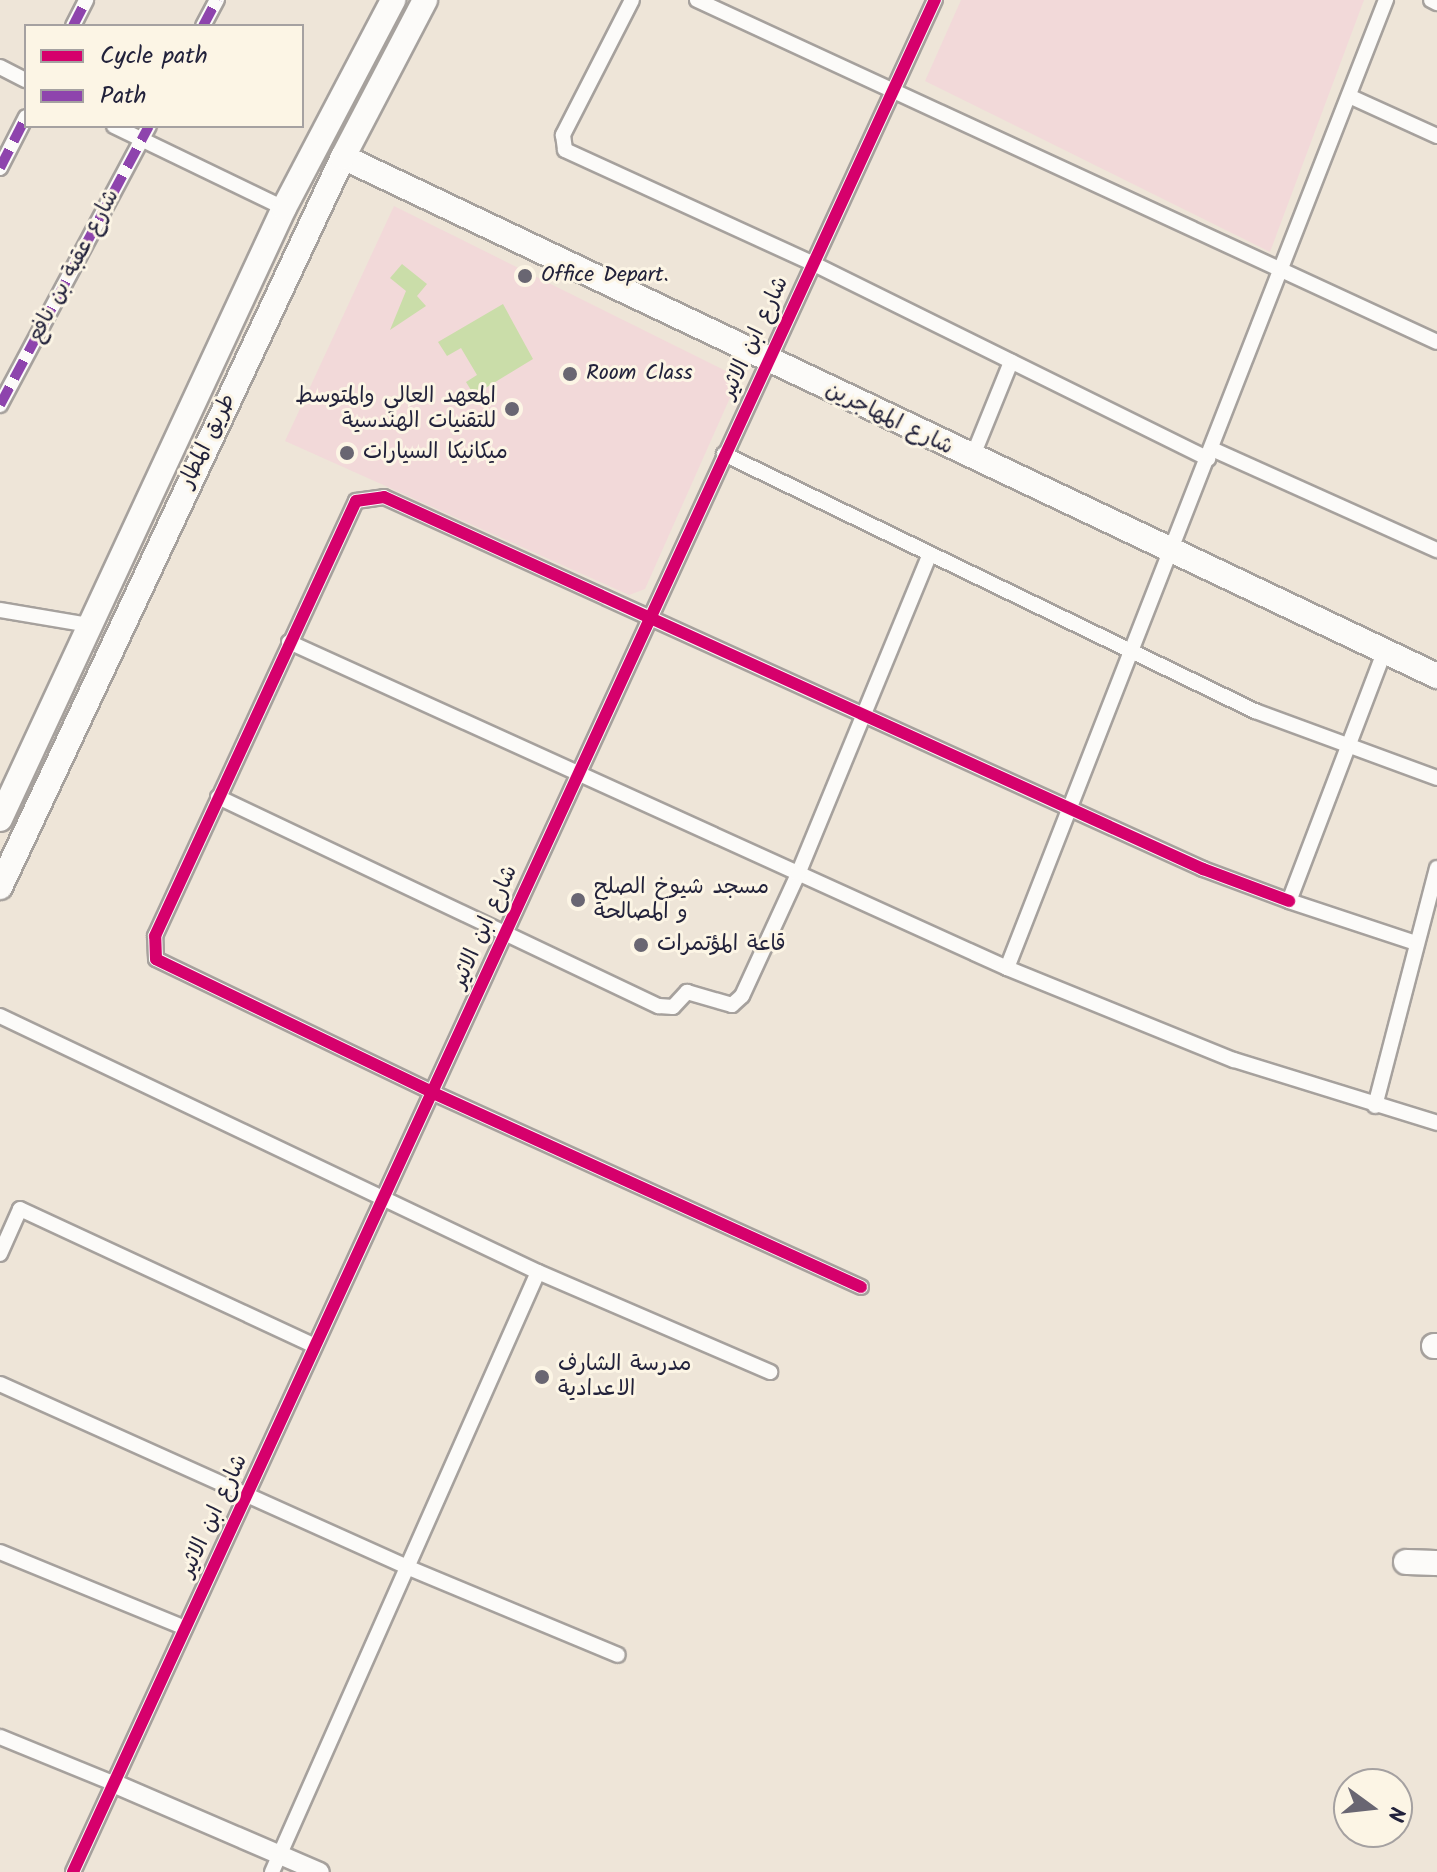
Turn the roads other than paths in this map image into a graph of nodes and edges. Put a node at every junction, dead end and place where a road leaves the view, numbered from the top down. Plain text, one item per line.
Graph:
1 (86, 0) edge
2 (217, 0) edge
3 (393, 0) edge
4 (425, 0) edge
5 (632, 0) edge
6 (697, 0) edge
7 (935, 0) edge
8 (1386, 0) edge
9 (1431, 0) edge
10 (1437, 3) edge
11 (74, 24) edge
12 (204, 24) edge
13 (0, 67) edge
14 (24, 79) edge
15 (893, 91) junction
16 (1349, 96) junction
17 (24, 121) edge
18 (118, 128) edge
19 (148, 128) edge
20 (1437, 136) edge
21 (141, 140) junction
22 (343, 157) junction
23 (0, 168) edge
24 (284, 208) junction
25 (812, 263) junction
26 (1280, 273) junction
27 (1437, 342) edge
28 (767, 360) junction
29 (1011, 362) junction
30 (0, 405) edge
31 (724, 454) junction
32 (1210, 454) junction
33 (972, 458) junction
34 (1437, 550) edge
35 (1171, 553) junction
36 (930, 554) junction
37 (0, 610) edge
38 (648, 617) junction
39 (89, 625) junction
40 (289, 642) junction
41 (1132, 650) junction
42 (1383, 655) junction
43 (1437, 676) edge
44 (864, 714) junction
45 (1347, 749) junction
46 (577, 775) junction
47 (1437, 778) edge
48 (218, 797) junction
49 (1069, 806) junction
50 (0, 819) edge
51 (1437, 868) edge
52 (798, 874) junction
53 (0, 887) edge
54 (1289, 901) junction
55 (503, 934) junction
56 (1416, 943) junction
57 (1007, 968) junction
58 (0, 1016) edge
59 (432, 1092) junction
60 (1375, 1106) junction
61 (1437, 1123) edge
62 (382, 1200) junction
63 (0, 1254) edge
64 (538, 1272) junction
65 (861, 1287) dead end
66 (315, 1346) junction
67 (770, 1372) dead end
68 (0, 1384) edge
69 (248, 1492) junction
70 (0, 1552) edge
71 (1406, 1562) dead end
72 (1437, 1563) edge
73 (409, 1568) junction
74 (185, 1628) junction
75 (618, 1655) dead end
76 (0, 1737) edge
77 (113, 1783) junction
78 (279, 1854) junction
79 (73, 1872) edge
80 (272, 1872) edge
81 (320, 1872) edge

1 - 11 street
2 - 12 street
3 - 24 main road, طريق المطار
4 - 22 main road, طريق المطار
5 - 25 street
6 - 15 street
7 - 15 street, شارع ابن الاثير
8 - 16 street
9 - 10 street
13 - 14 street
15 - 25 street, شارع ابن الاثير
15 - 26 street
16 - 20 street
16 - 26 street
17 - 23 street
18 - 21 street
19 - 21 street, شارع عقبة بن نافع
21 - 24 street
21 - 30 street, شارع عقبة بن نافع
22 - 28 main road, شارع المهاجرين
22 - 53 main road, طريق المطار
24 - 39 main road, طريق المطار
25 - 28 street, شارع ابن الاثير
25 - 29 street
26 - 27 street
26 - 32 street
28 - 31 street, شارع ابن الاثير
28 - 33 main road, شارع المهاجرين
29 - 32 street
29 - 33 street
31 - 36 street
31 - 38 street, شارع ابن الاثير
32 - 34 street
32 - 35 street
33 - 35 main road, شارع المهاجرين
35 - 41 street
35 - 42 main road, شارع المهاجرين
36 - 41 street
36 - 44 street
37 - 39 street
38 - 40 street
38 - 44 street
38 - 46 street, شارع ابن الاثير
39 - 50 main road, طريق المطار
40 - 46 street
40 - 48 street
41 - 45 street
41 - 49 street
42 - 43 main road, شارع المهاجرين
42 - 45 street
44 - 49 street
44 - 52 street
45 - 47 street
45 - 54 street
46 - 52 street
46 - 55 street, شارع ابن الاثير
48 - 55 street
48 - 59 street
49 - 54 street
49 - 57 street
51 - 56 street
52 - 55 street
52 - 57 street
54 - 56 street
55 - 59 street, شارع ابن الاثير
56 - 60 street
57 - 60 street
58 - 62 street
59 - 62 street, شارع ابن الاثير
59 - 65 street
60 - 61 street
62 - 64 street
62 - 66 street, شارع ابن الاثير
63 - 66 street
64 - 67 street
64 - 73 street
66 - 69 street, شارع ابن الاثير
68 - 69 street
69 - 73 street
69 - 74 street, شارع ابن الاثير
70 - 74 street
71 - 72 main road
73 - 75 street
73 - 78 street
74 - 77 street, شارع ابن الاثير
76 - 77 street
77 - 78 street
77 - 79 street, شارع ابن الاثير
78 - 80 street
78 - 81 street

